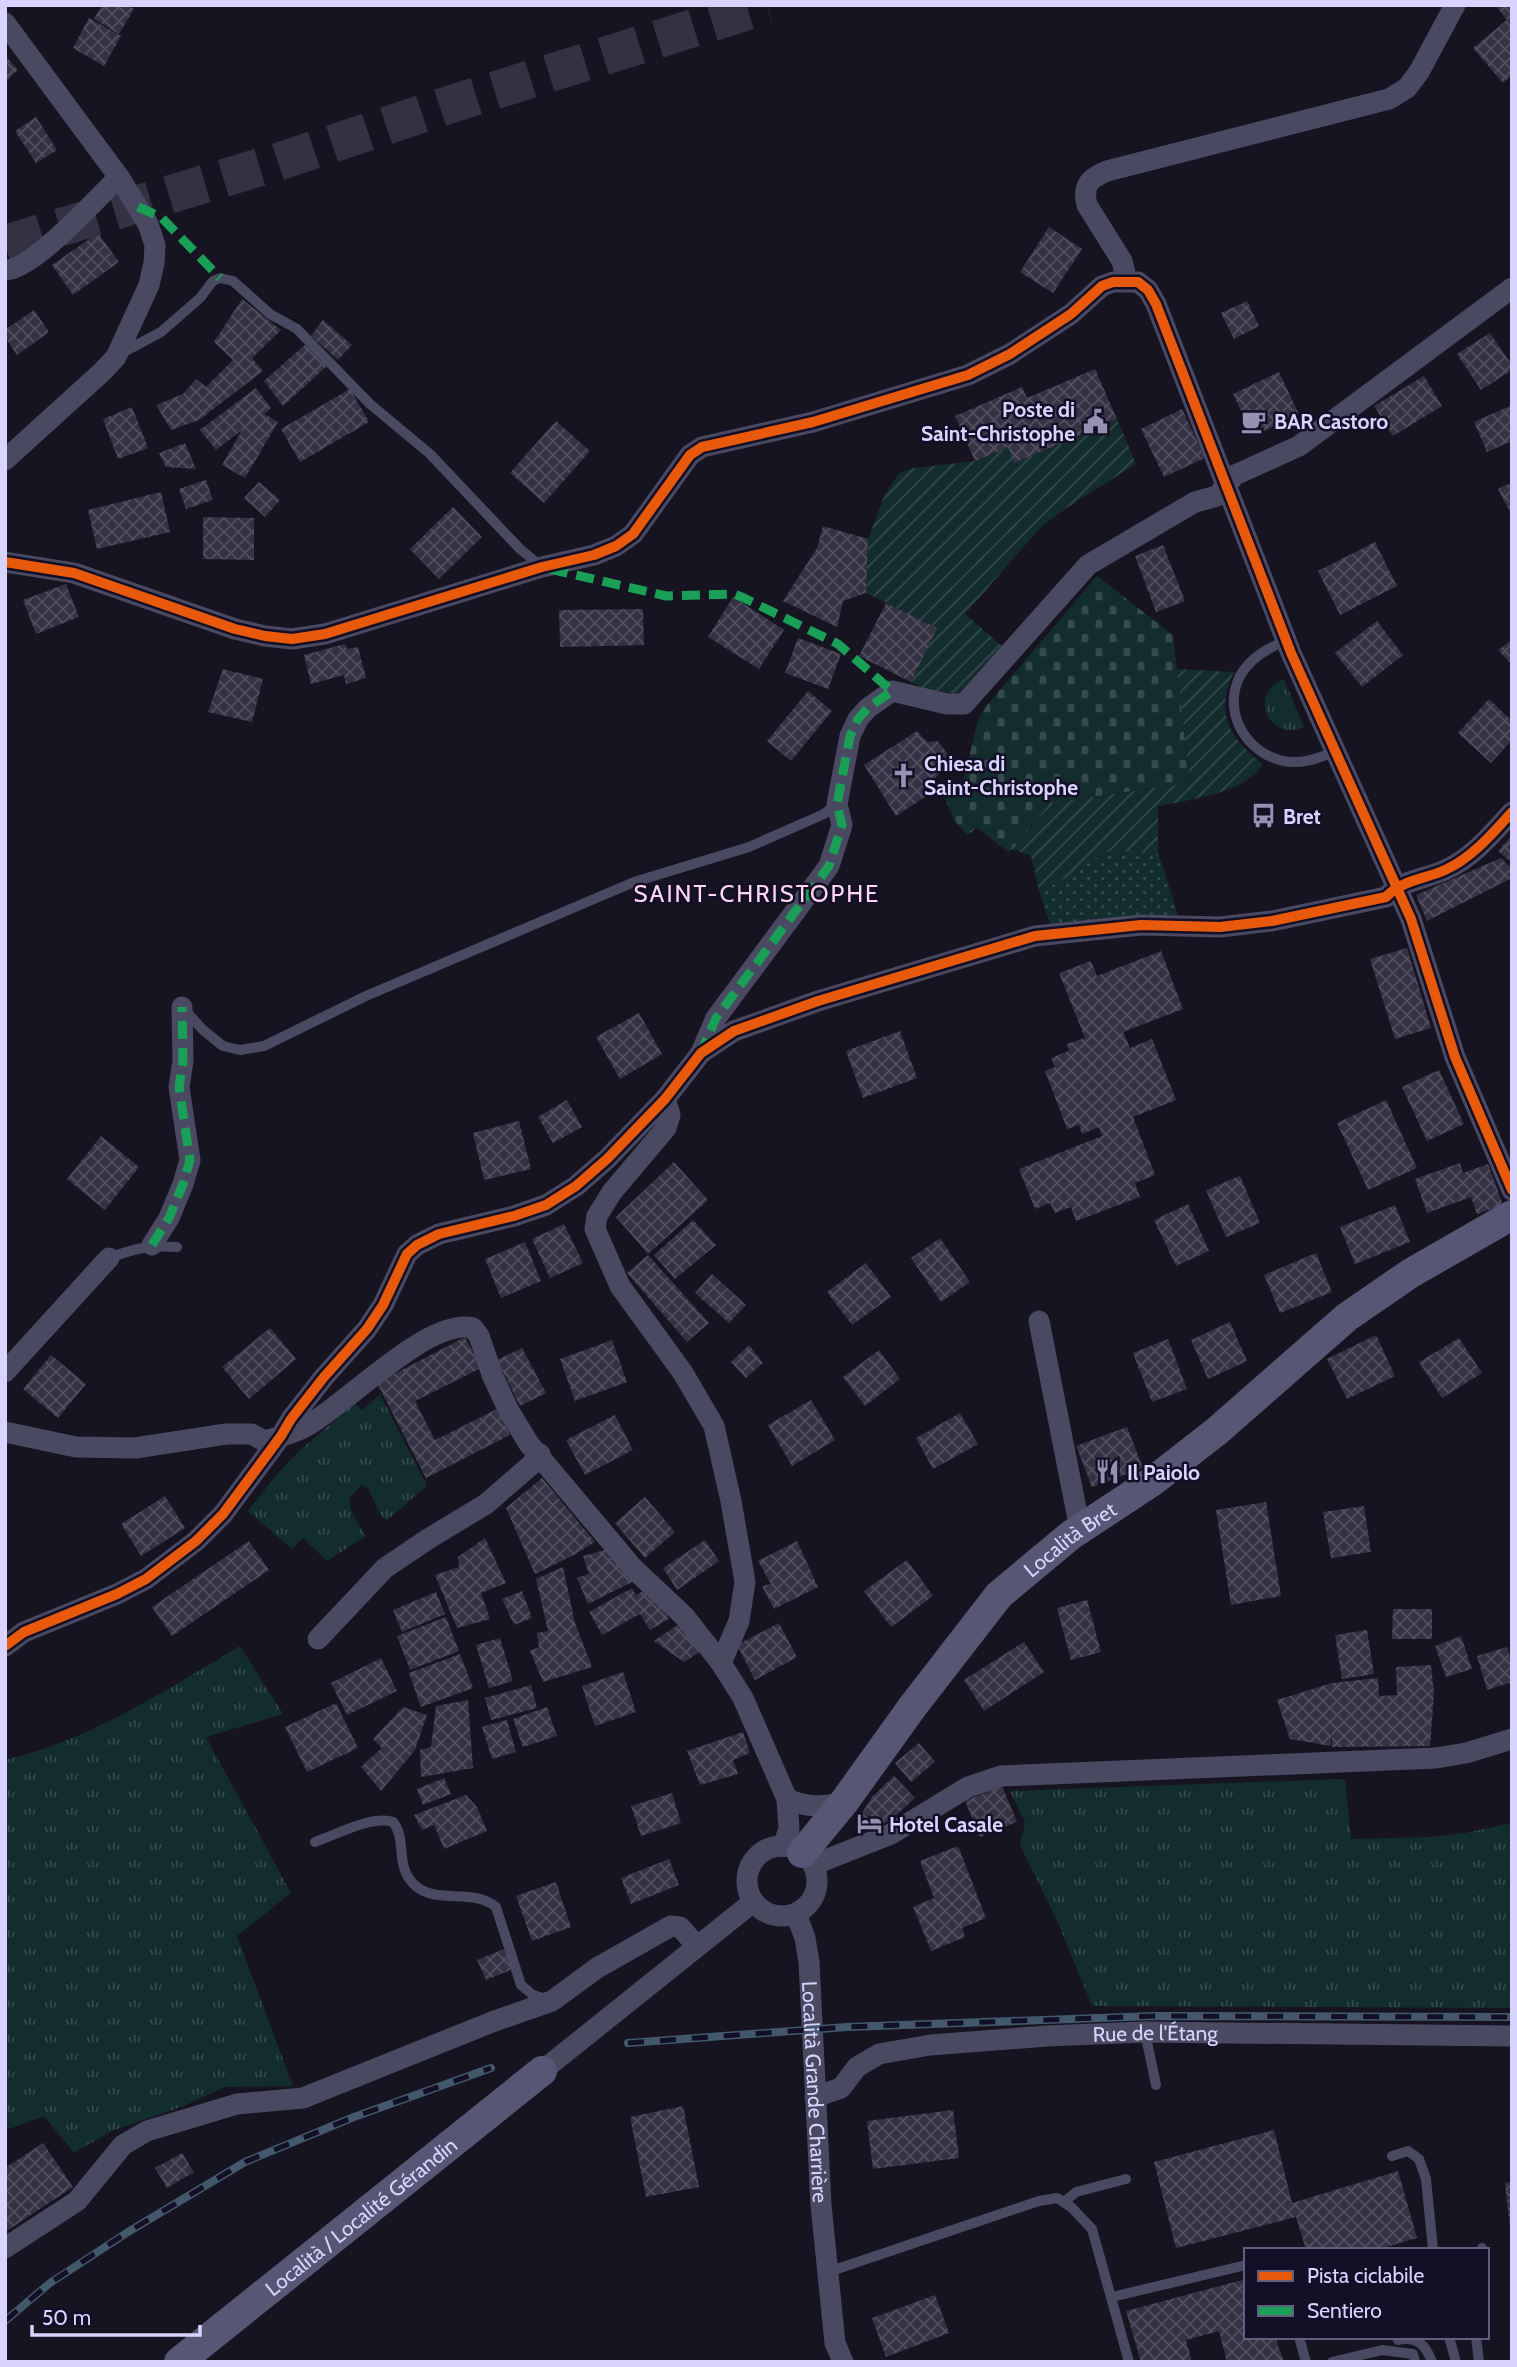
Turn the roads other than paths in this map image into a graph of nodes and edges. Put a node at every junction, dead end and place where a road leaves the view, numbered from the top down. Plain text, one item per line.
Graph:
1 (1455, 5) edge
2 (5, 23) edge
3 (119, 177) junction
4 (5, 270) edge
5 (1127, 281) junction
6 (1512, 288) edge
7 (116, 357) junction
8 (5, 460) edge
9 (1226, 485) junction
10 (5, 562) edge
11 (542, 568) junction
12 (1286, 641) junction
13 (1334, 752) junction
14 (837, 804) junction
15 (1512, 812) edge
16 (1395, 887) junction
17 (183, 1007) joint
18 (701, 1053) junction
19 (665, 1099) junction
20 (1512, 1190) edge
21 (1508, 1217) edge
22 (152, 1245) junction
23 (177, 1247) dead end
24 (109, 1258) joint
25 (1039, 1321) dead end
26 (5, 1371) edge
27 (5, 1432) edge
28 (281, 1436) junction
29 (540, 1454) junction
30 (1080, 1529) junction
31 (318, 1639) dead end
32 (5, 1646) edge
33 (721, 1663) junction
34 (1512, 1740) edge
35 (787, 1799) junction
36 (844, 1802) junction
37 (315, 1842) dead end
38 (799, 1855) junction
39 (753, 1902) junction
40 (796, 1914) junction
41 (696, 1945) junction
42 (552, 2001) junction
43 (1145, 2032) junction
44 (1512, 2036) edge
45 (542, 2071) joint
46 (1156, 2085) dead end
47 (815, 2097) junction
48 (1392, 2156) dead end
49 (1126, 2179) dead end
50 (1063, 2202) junction
51 (5, 2248) edge
52 (1433, 2248) edge
53 (1244, 2265) edge
54 (828, 2272) junction
55 (1112, 2297) junction
56 (1300, 2339) edge
57 (1450, 2339) edge
58 (1476, 2339) edge
59 (1398, 2340) dead end
60 (179, 2362) edge
61 (843, 2362) edge
62 (1129, 2362) edge
63 (1306, 2362) edge
64 (1332, 2362) edge
65 (1415, 2362) edge
66 (1432, 2362) edge
67 (1456, 2362) edge
68 (1479, 2362) edge

1 - 5 street
2 - 3 street
3 - 4 street
3 - 7 street
5 - 9 street
5 - 11 street
6 - 9 street
7 - 8 street
7 - 11 lane
9 - 12 street
9 - 14 street
10 - 11 street
12 - 13 street
12 - 13 lane
13 - 16 street
14 - 17 lane
14 - 18 street
15 - 16 street
16 - 18 street
16 - 20 street
17 - 22 street
18 - 19 street
19 - 28 street
19 - 33 street
21 - 30 street, Località Bret
22 - 23 lane
22 - 24 lane
24 - 26 street
25 - 30 street
27 - 28 street
28 - 29 street
28 - 32 street
29 - 31 street
29 - 33 street
30 - 36 street, Località Bret
33 - 35 street
34 - 38 street
35 - 36 street
35 - 38 street
36 - 38 street, Località Bret
37 - 42 lane
38 - 39 street
38 - 40 street
39 - 40 street
39 - 41 street
40 - 47 street, Località Grande Charrière
41 - 42 street
41 - 45 street
42 - 51 street
43 - 44 street, Rue de l'Étang
43 - 46 lane
43 - 47 street, Rue de l'Étang
45 - 60 street, Località / Localité Gérandin
47 - 54 street, Località Grande Charrière
48 - 52 lane
49 - 50 lane
50 - 54 lane
50 - 55 lane
53 - 55 lane
54 - 61 street, Località Grande Charrière
55 - 62 lane
56 - 63 lane
57 - 67 lane
58 - 68 lane
59 - 66 lane
64 - 65 lane

